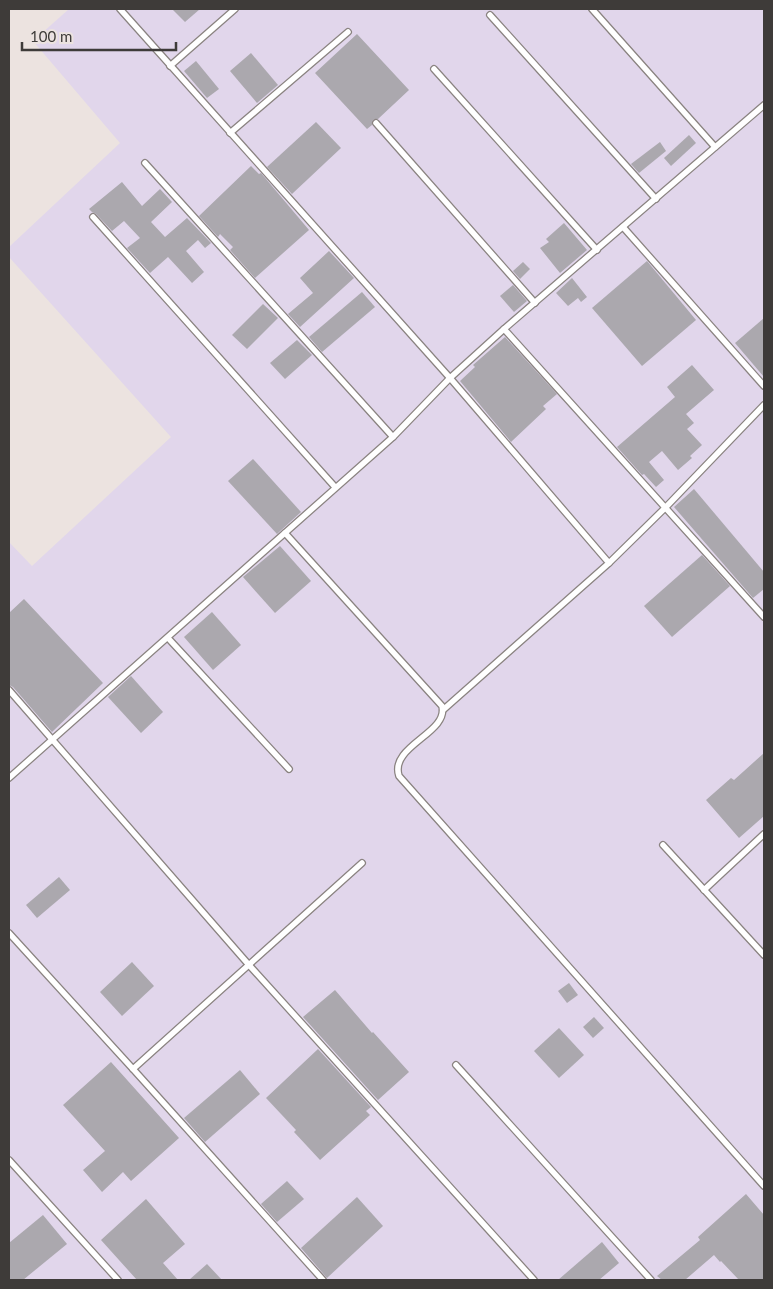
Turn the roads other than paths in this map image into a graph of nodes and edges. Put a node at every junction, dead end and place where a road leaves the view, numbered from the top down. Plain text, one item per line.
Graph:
1 (120, 9) edge
2 (235, 9) edge
3 (592, 9) edge
4 (490, 15) dead end
5 (348, 32) dead end
6 (170, 66) junction
7 (434, 69) dead end
8 (764, 105) edge
9 (376, 124) dead end
10 (230, 133) junction
11 (715, 147) junction
12 (145, 163) dead end
13 (656, 199) junction
14 (94, 216) dead end
15 (623, 227) junction
16 (597, 250) junction
17 (535, 303) junction
18 (504, 328) junction
19 (450, 378) junction
20 (764, 386) edge
21 (764, 405) edge
22 (393, 437) junction
23 (335, 487) junction
24 (666, 507) junction
25 (285, 533) junction
26 (610, 563) junction
27 (764, 617) edge
28 (168, 638) junction
29 (9, 690) edge
30 (443, 710) junction
31 (53, 740) junction
32 (289, 769) dead end
33 (9, 778) edge
34 (764, 834) edge
35 (663, 844) dead end
36 (362, 863) dead end
37 (704, 890) junction
38 (9, 933) edge
39 (764, 955) edge
40 (249, 965) junction
41 (456, 1065) dead end
42 (134, 1069) junction
43 (9, 1160) edge
44 (764, 1186) edge
45 (118, 1280) edge
46 (323, 1280) edge
47 (534, 1280) edge
48 (651, 1280) edge

1 - 6 lane
2 - 6 lane
3 - 11 lane
4 - 13 lane
5 - 10 lane
6 - 10 lane
7 - 16 lane
8 - 11 lane
9 - 17 lane
10 - 19 lane
11 - 13 lane
12 - 22 lane
13 - 15 lane
14 - 23 lane
15 - 16 lane
15 - 20 lane
16 - 17 lane
17 - 18 lane
18 - 19 lane
18 - 24 lane
19 - 22 lane
19 - 26 lane
21 - 24 lane
22 - 23 lane
23 - 25 lane
24 - 26 lane
24 - 27 lane
25 - 28 lane
25 - 30 lane
26 - 30 lane
28 - 31 lane
28 - 32 lane
29 - 31 lane
30 - 44 lane
31 - 33 lane
31 - 40 lane
34 - 37 lane
35 - 37 lane
36 - 40 lane
37 - 39 lane
38 - 42 lane
40 - 42 lane
40 - 47 lane
41 - 48 lane
42 - 46 lane
43 - 45 lane

